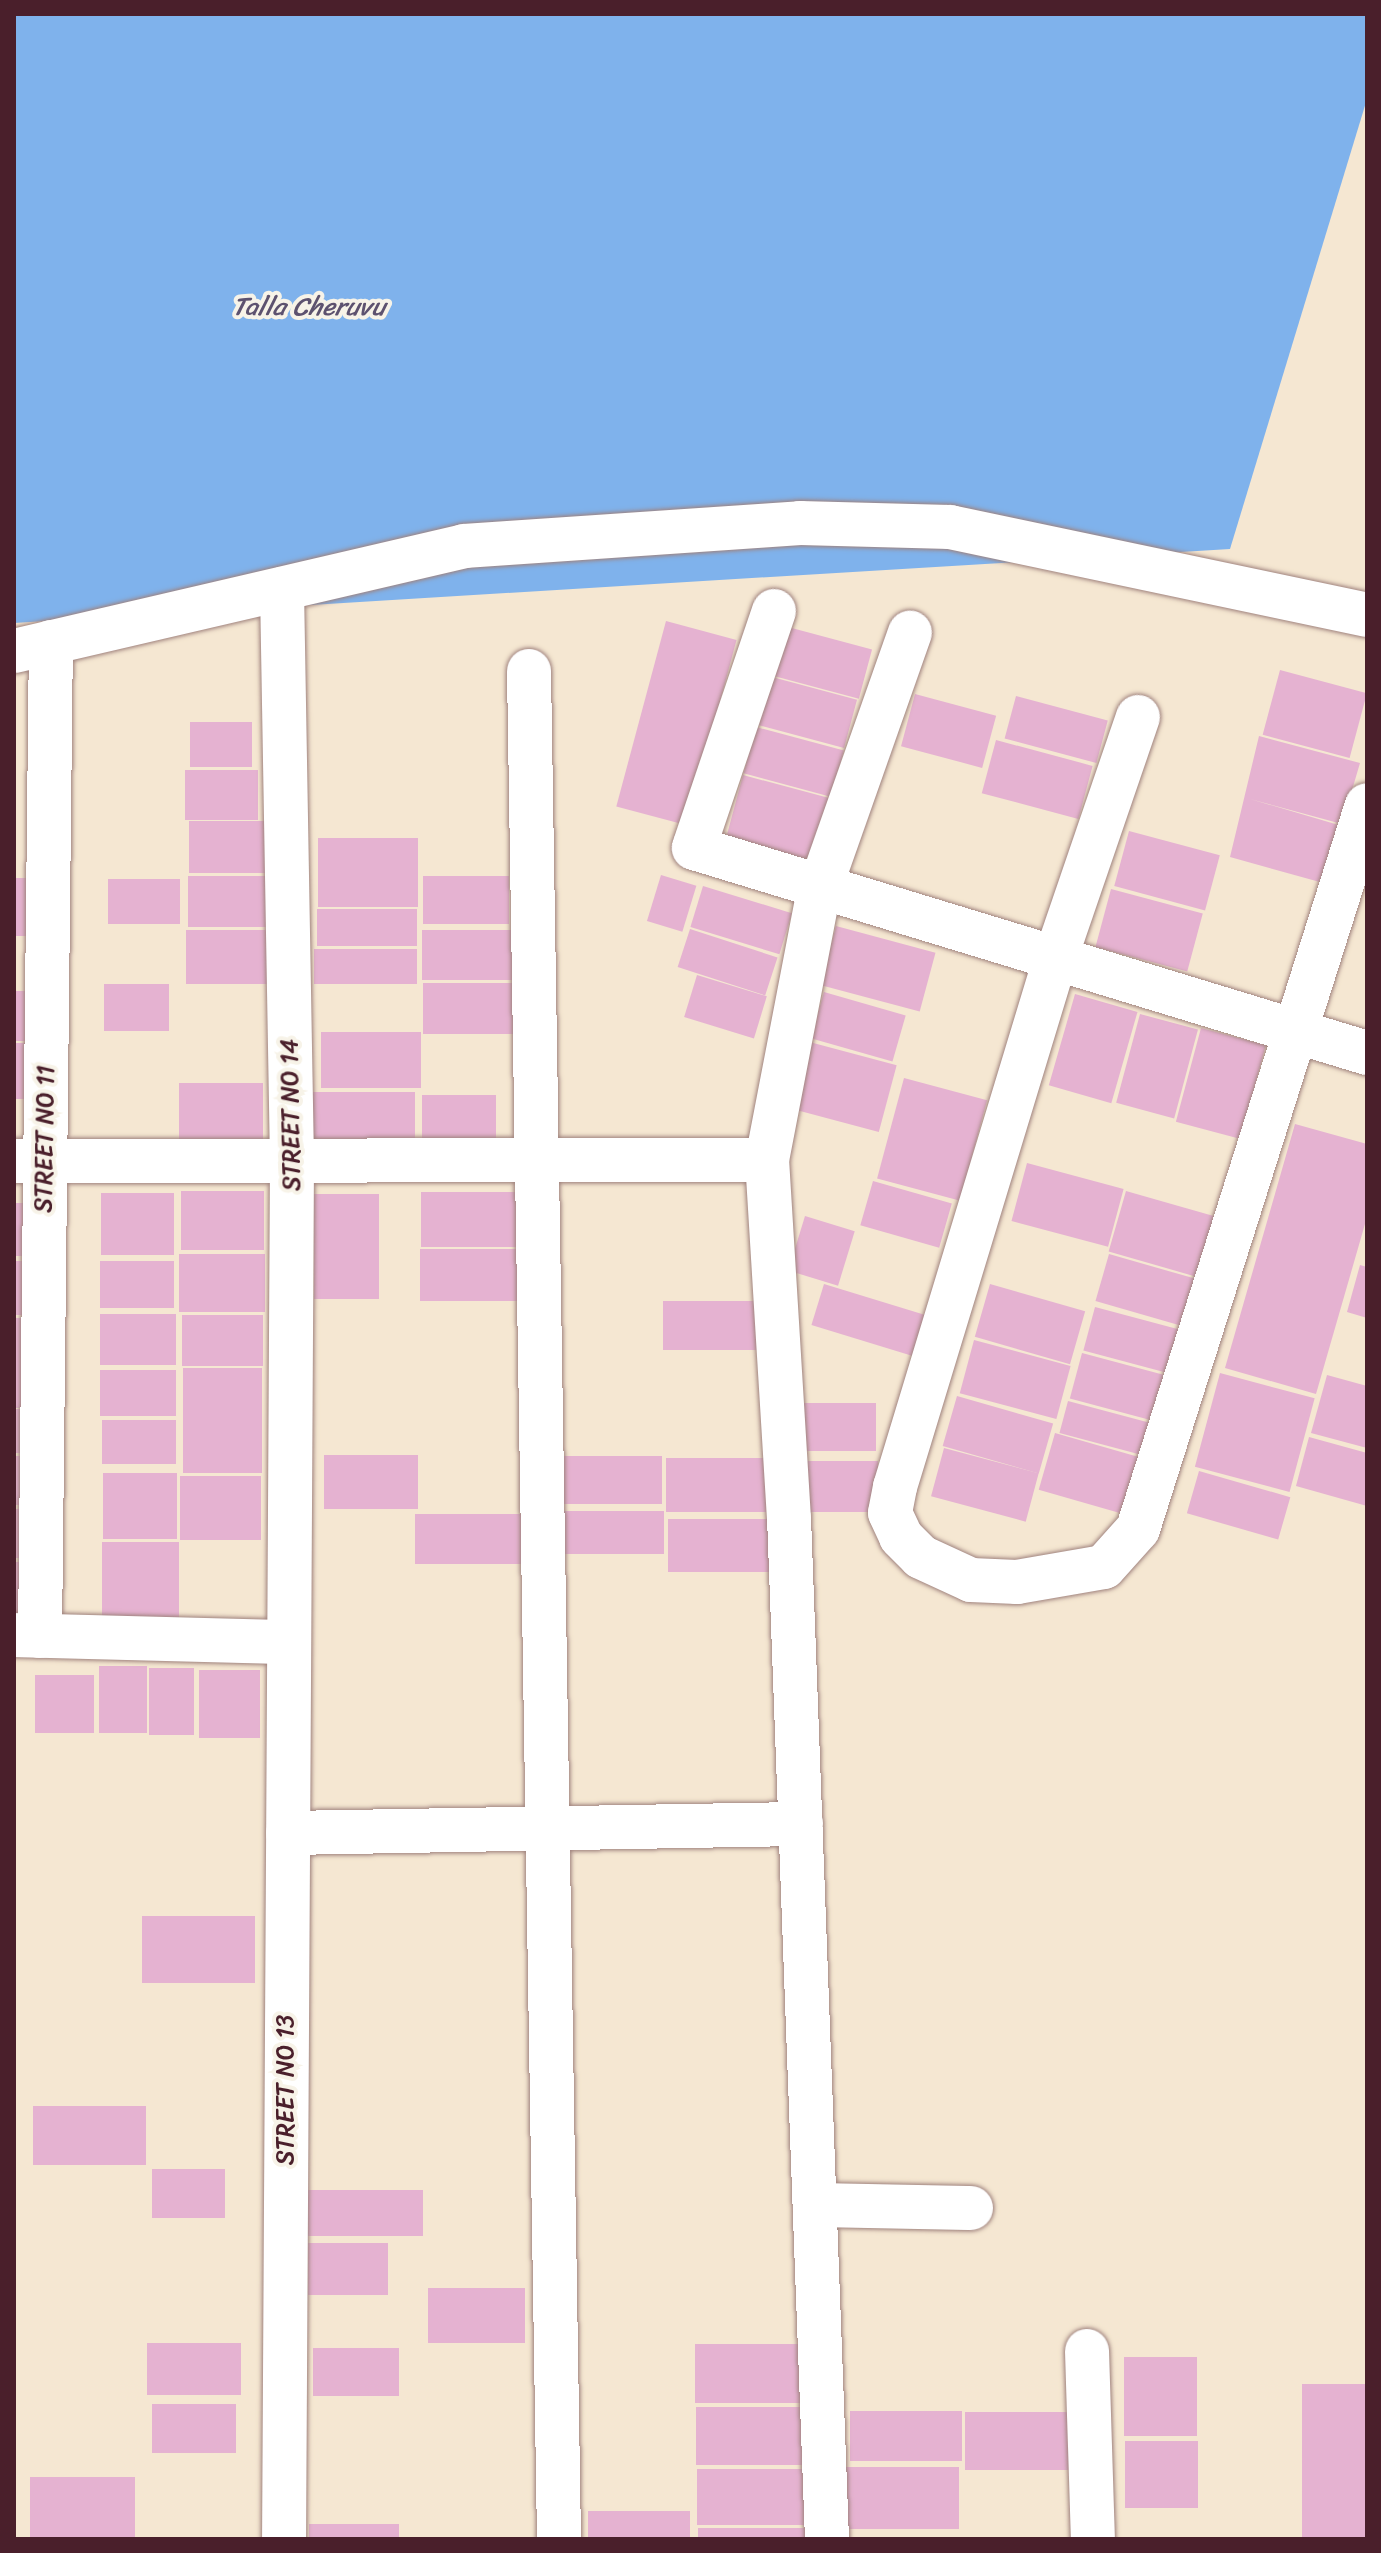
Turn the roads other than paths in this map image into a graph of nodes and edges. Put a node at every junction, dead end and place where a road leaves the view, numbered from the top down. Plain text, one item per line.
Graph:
1 (282, 589) junction
2 (774, 611) dead end
3 (1367, 615) edge
4 (910, 633) dead end
5 (32, 646) edge
6 (529, 671) dead end
7 (1138, 717) dead end
8 (1367, 805) edge
9 (819, 891) junction
10 (1055, 960) junction
11 (1298, 1032) junction
12 (1367, 1053) edge
13 (542, 1160) junction
14 (767, 1160) junction
15 (30, 1161) edge
16 (292, 1161) junction
17 (289, 1642) junction
18 (20, 1643) edge
19 (801, 1824) junction
20 (551, 1828) junction
21 (288, 1833) junction
22 (815, 2205) junction
23 (971, 2208) dead end
24 (1087, 2351) dead end
25 (284, 2539) edge
26 (559, 2539) edge
27 (827, 2539) edge
28 (1093, 2539) edge

1 - 3 street
1 - 5 street
1 - 16 street, STREET NO 14
2 - 9 street
4 - 9 street
5 - 15 street, STREET NO 11
6 - 13 street
7 - 10 street
8 - 11 street
9 - 10 street
9 - 14 street
10 - 11 street
10 - 11 street
11 - 12 street
13 - 14 street
13 - 16 street
13 - 20 street
14 - 19 street
15 - 16 street
15 - 18 street, STREET NO 11
16 - 17 street, STREET NO 14
17 - 18 street
17 - 21 street, STREET NO 13
19 - 20 street
19 - 22 street
20 - 21 street
20 - 26 street
21 - 25 street, STREET NO 13
22 - 23 street
22 - 27 street
24 - 28 street

